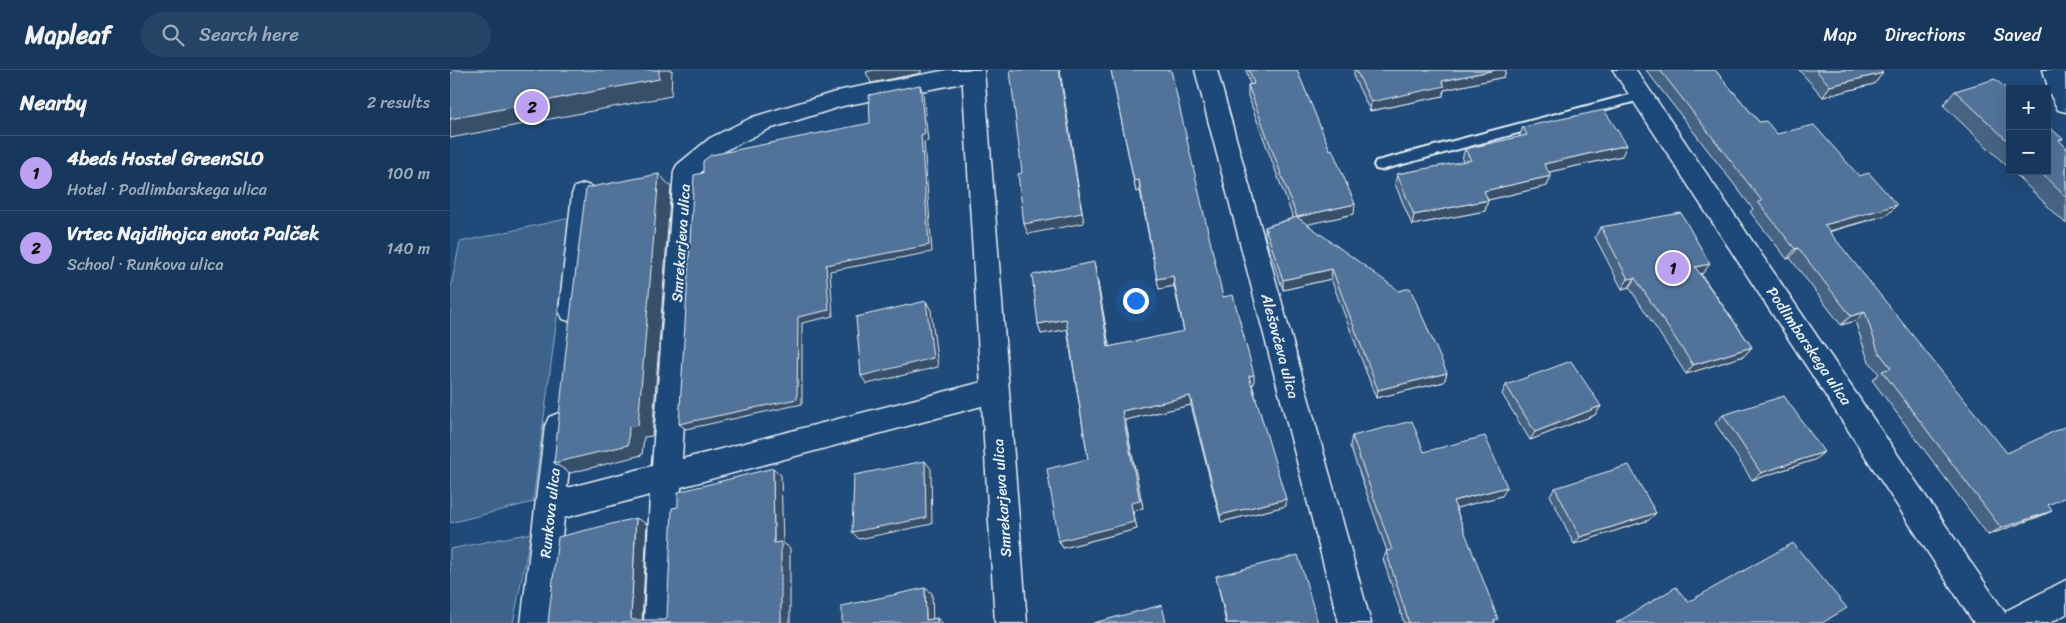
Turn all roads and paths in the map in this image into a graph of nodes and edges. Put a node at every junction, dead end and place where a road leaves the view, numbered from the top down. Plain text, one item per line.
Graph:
1 (1206, 70) edge
2 (1624, 70) edge
3 (2054, 70) edge
4 (973, 72) edge
5 (1640, 96) junction
6 (2066, 104) edge
7 (1380, 165) dead end
8 (584, 194) edge
9 (569, 333) edge
10 (994, 391) junction
11 (562, 401) edge
12 (666, 476) junction
13 (550, 507) junction
14 (2066, 596) edge
15 (537, 623) edge
16 (660, 623) edge
17 (1010, 623) edge
18 (1355, 623) edge
19 (1993, 623) edge
20 (2018, 623) edge

1 - 18 street, Alešovčeva ulica
2 - 5 street, Podlimbarskega ulica
3 - 6 street
4 - 10 street, Smrekarjeva ulica
4 - 12 street, Smrekarjeva ulica
5 - 7 lane
5 - 19 street, Podlimbarskega ulica
8 - 9 street
10 - 12 street
10 - 17 street, Smrekarjeva ulica
11 - 13 street, Runkova ulica
12 - 13 street
12 - 16 street, Smrekarjeva ulica
13 - 15 street, Runkova ulica
14 - 20 street

